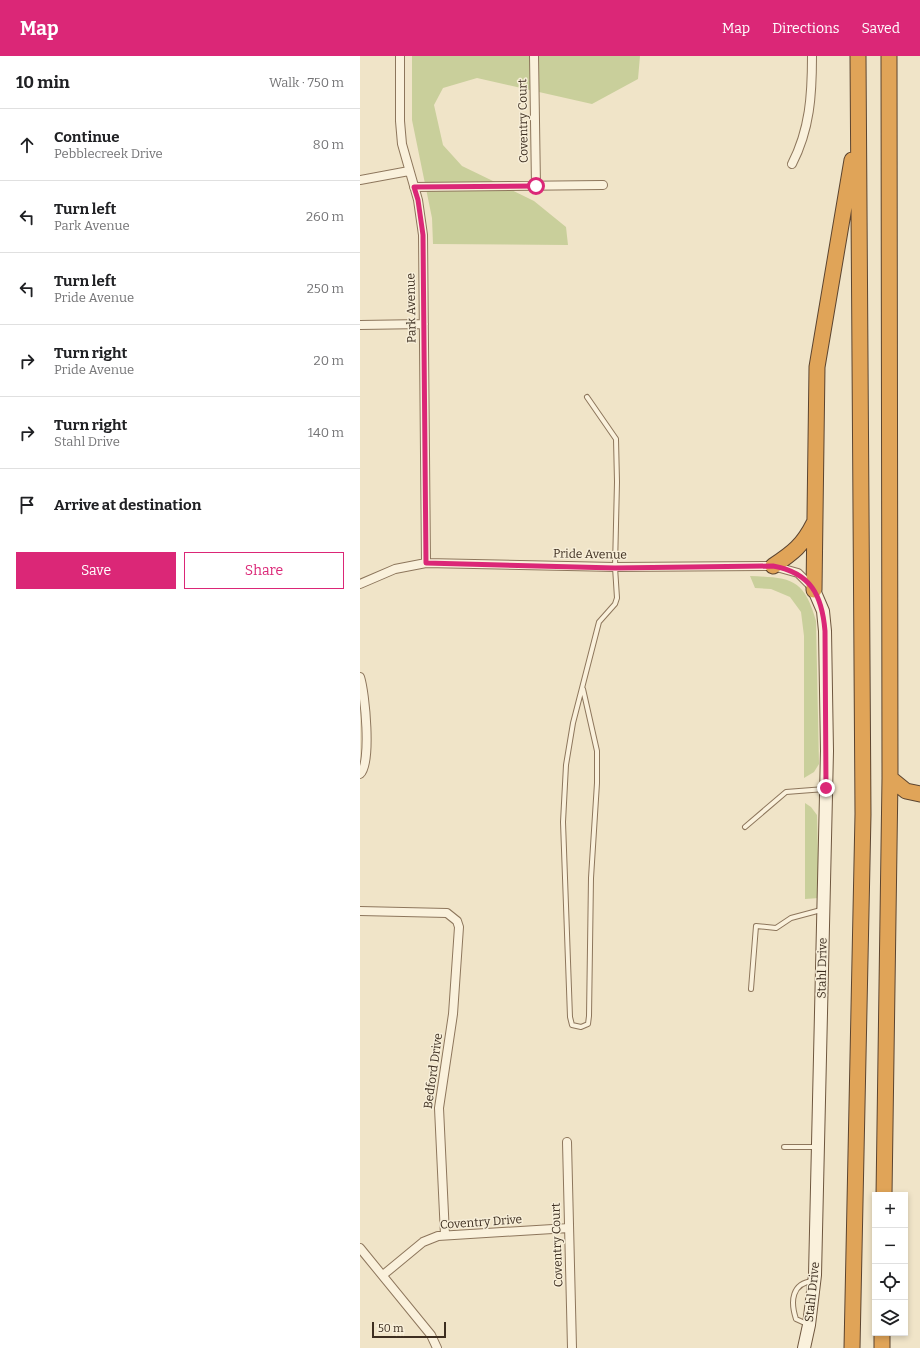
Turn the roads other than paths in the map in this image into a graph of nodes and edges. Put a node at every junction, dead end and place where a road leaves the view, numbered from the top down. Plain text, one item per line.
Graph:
1 (400, 56) edge
2 (534, 56) edge
3 (812, 56) edge
4 (858, 56) edge
5 (889, 56) edge
6 (858, 119) junction
7 (792, 164) dead end
8 (409, 172) junction
9 (360, 180) edge
10 (603, 185) dead end
11 (536, 186) junction
12 (414, 187) junction
13 (424, 324) junction
14 (360, 325) edge
15 (587, 396) dead end
16 (815, 522) junction
17 (426, 563) junction
18 (773, 566) junction
19 (615, 568) junction
20 (360, 584) edge
21 (814, 590) junction
22 (360, 677) edge
23 (583, 689) junction
24 (360, 774) edge
25 (890, 778) junction
26 (826, 788) junction
27 (920, 794) edge
28 (745, 827) dead end
29 (823, 910) junction
30 (360, 911) edge
31 (751, 989) dead end
32 (567, 1142) dead end
33 (784, 1147) dead end
34 (818, 1147) junction
35 (884, 1192) edge
36 (569, 1228) junction
37 (445, 1235) junction
38 (360, 1248) edge
39 (383, 1275) junction
40 (815, 1281) junction
41 (809, 1325) junction
42 (882, 1336) edge
43 (437, 1348) edge
44 (572, 1348) edge
45 (804, 1348) edge
46 (852, 1348) edge
47 (882, 1348) edge

1 - 8 street, Park Avenue
2 - 11 street, Coventry Court
3 - 7 street
4 - 6 highway
5 - 25 highway
6 - 16 highway
6 - 46 highway
8 - 9 street
8 - 12 street, Park Avenue
10 - 11 street
11 - 12 street
12 - 13 street, Park Avenue
13 - 14 street
13 - 17 street, Park Avenue
15 - 19 lane
16 - 18 highway
16 - 21 highway
17 - 19 street, Pride Avenue
17 - 20 street, Pride Avenue
18 - 19 street, Pride Avenue
18 - 21 street, Pride Avenue
19 - 23 lane
21 - 26 main road, Stahl Drive
22 - 24 street
23 - 23 lane
25 - 27 highway
25 - 35 highway
26 - 28 lane
26 - 29 main road, Stahl Drive
29 - 31 lane
29 - 34 main road, Stahl Drive
30 - 37 street, Bedford Drive
32 - 36 street, Coventry Court
33 - 34 lane
34 - 40 main road, Stahl Drive
36 - 37 street, Coventry Drive
36 - 44 street, Coventry Court
37 - 39 street, Coventry Drive
38 - 39 street
39 - 43 street
40 - 41 main road, Stahl Drive
40 - 41 lane
41 - 45 main road, Stahl Drive
42 - 47 highway

